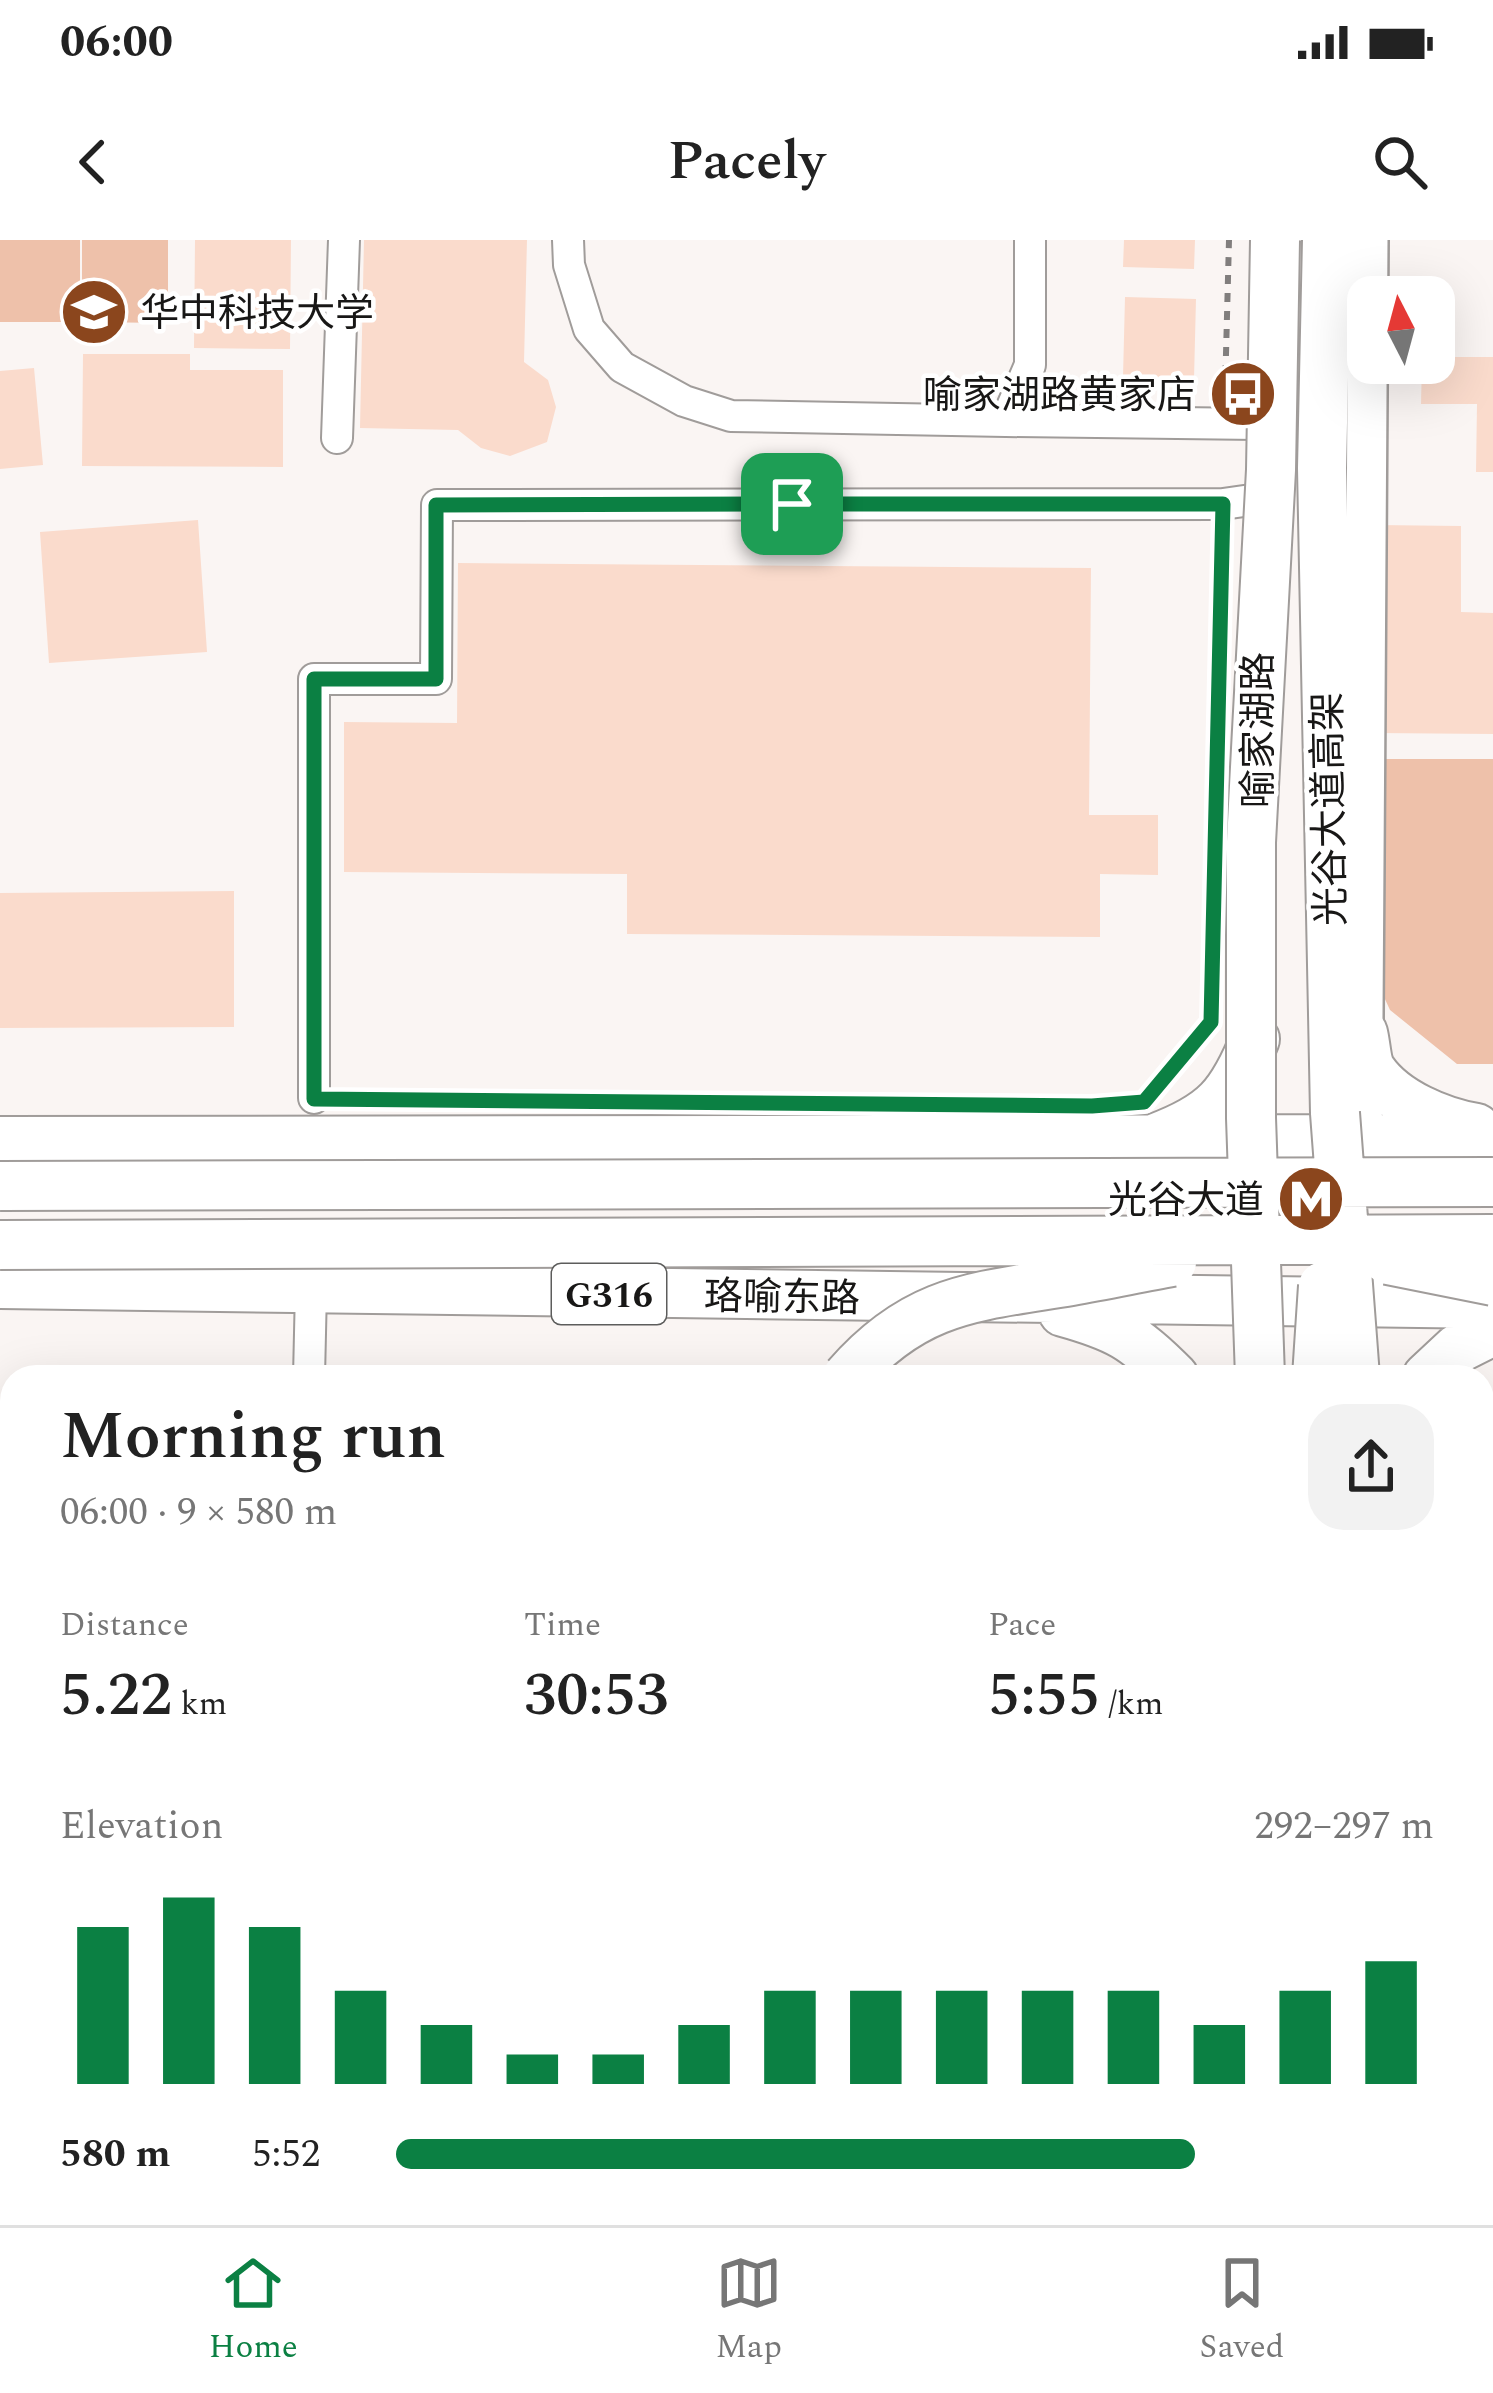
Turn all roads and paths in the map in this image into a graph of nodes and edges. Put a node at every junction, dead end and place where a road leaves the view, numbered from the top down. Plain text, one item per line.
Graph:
1 (344, 240) edge
2 (568, 240) edge
3 (1030, 240) edge
4 (1229, 240) edge
5 (1258, 240) edge
6 (1275, 240) edge
7 (1327, 240) edge
8 (1368, 240) edge
9 (1006, 421) junction
10 (1241, 424) junction
11 (337, 438) dead end
12 (1240, 502) junction
13 (1221, 595) dead end
14 (1234, 1029) junction
15 (1364, 1033) junction
16 (314, 1099) dead end
17 (1145, 1122) junction
18 (1349, 1127) junction
19 (1253, 1129) junction
20 (1493, 1135) edge
21 (0, 1141) edge
22 (1493, 1182) edge
23 (0, 1186) edge
24 (1362, 1215) joint
25 (1274, 1230) junction
26 (1493, 1239) edge
27 (0, 1245) edge
28 (1493, 1280) edge
29 (0, 1285) edge
30 (311, 1289) junction
31 (1018, 1300) junction
32 (1256, 1304) junction
33 (1362, 1304) junction
34 (1493, 1304) edge
35 (1493, 1331) edge
36 (309, 1365) edge
37 (858, 1365) edge
38 (1163, 1365) edge
39 (1229, 1365) edge
40 (1257, 1365) edge
41 (1257, 1365) edge
42 (1319, 1365) edge
43 (1358, 1365) edge
44 (1359, 1365) edge
45 (1440, 1365) edge

1 - 11 street
2 - 9 street
3 - 9 street
4 - 10 path
5 - 10 main road, 喻家湖路
6 - 19 highway, 光谷大道高架, bridge
7 - 18 highway, 光谷大道高架
8 - 15 main road
9 - 10 street
10 - 12 main road, 喻家湖路
12 - 13 path
12 - 14 main road, 喻家湖路
12 - 16 street
14 - 17 path
14 - 17 highway
14 - 19 main road, 喻家湖路
15 - 18 main road
15 - 20 highway
17 - 19 highway
17 - 21 highway
18 - 19 highway
18 - 20 highway
18 - 24 main road
18 - 42 highway, 光谷大道高架, bridge
18 - 43 highway, bridge
19 - 25 main road, 喻家湖路
19 - 39 highway, bridge
19 - 40 highway, 光谷大道高架, bridge
22 - 23 highway, bridge
24 - 33 main road
25 - 26 highway, bridge
25 - 27 highway, bridge
25 - 28 highway, bridge
25 - 32 main road
25 - 37 highway, bridge
29 - 30 highway, 珞喻东路 / G316
30 - 31 highway, 珞喻东路 / G316
30 - 36 street
31 - 32 highway, 珞喻东路 / G316
31 - 38 highway
32 - 33 highway, 珞喻东路 / G316
32 - 41 main road
33 - 34 highway, 珞喻东路 / G316
33 - 44 main road
35 - 45 highway

